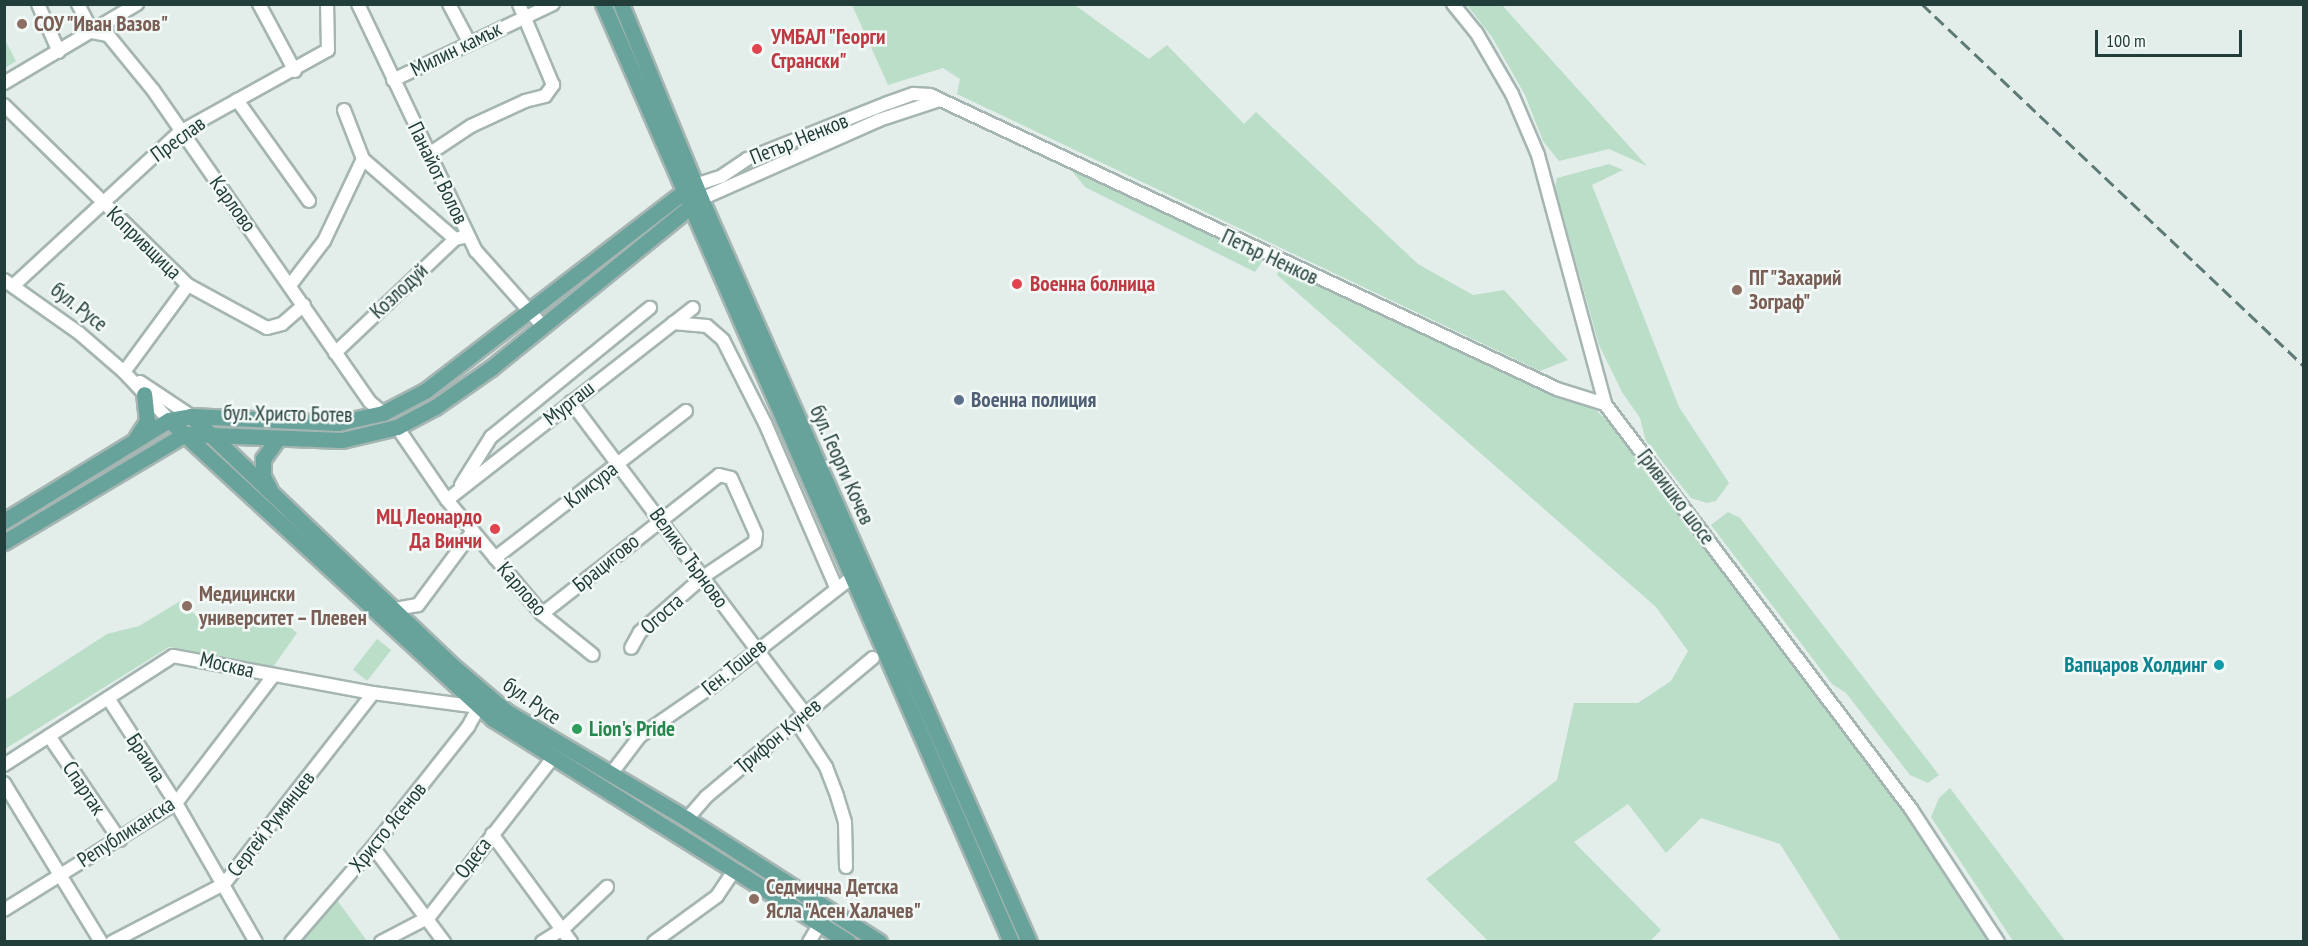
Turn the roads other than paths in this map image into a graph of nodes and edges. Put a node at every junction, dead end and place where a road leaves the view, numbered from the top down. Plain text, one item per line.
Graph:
1 (38, 4) edge
2 (78, 4) edge
3 (137, 4) edge
4 (259, 4) edge
5 (327, 4) edge
6 (358, 4) edge
7 (449, 4) edge
8 (519, 4) edge
9 (553, 4) edge
10 (603, 4) edge
11 (621, 4) edge
12 (1453, 4) edge
13 (524, 17) junction
14 (92, 32) junction
15 (469, 42) junction
16 (59, 52) junction
17 (295, 71) junction
18 (393, 80) junction
19 (4, 83) edge
20 (237, 100) junction
21 (940, 100) junction
22 (4, 105) edge
23 (344, 110) dead end
24 (180, 132) junction
25 (429, 154) junction
26 (363, 159) junction
27 (692, 195) junction
28 (309, 201) dead end
29 (102, 202) junction
30 (462, 237) junction
31 (9, 282) edge
32 (291, 284) junction
33 (188, 285) junction
34 (304, 305) junction
35 (693, 308) dead end
36 (650, 309) dead end
37 (529, 311) junction
38 (673, 323) junction
39 (542, 326) junction
40 (335, 353) junction
41 (124, 372) junction
42 (144, 394) junction
43 (571, 402) junction
44 (1605, 404) junction
45 (686, 411) dead end
46 (383, 413) junction
47 (191, 416) junction
48 (169, 420) junction
49 (397, 427) junction
50 (185, 434) junction
51 (210, 434) junction
52 (278, 438) junction
53 (136, 439) junction
54 (618, 463) junction
55 (460, 486) junction
56 (812, 486) junction
57 (274, 498) junction
58 (447, 500) junction
59 (806, 517) junction
60 (660, 518) junction
61 (4, 521) edge
62 (472, 531) junction
63 (4, 542) edge
64 (755, 542) joint
65 (495, 558) junction
66 (865, 568) junction
67 (850, 576) junction
68 (703, 577) junction
69 (836, 587) junction
70 (394, 609) junction
71 (542, 614) junction
72 (631, 648) dead end
73 (756, 649) junction
74 (593, 654) dead end
75 (873, 658) dead end
76 (273, 676) junction
77 (458, 680) junction
78 (374, 693) junction
79 (108, 698) junction
80 (439, 701) junction
81 (479, 707) junction
82 (800, 718) junction
83 (49, 736) junction
84 (552, 759) junction
85 (4, 765) edge
86 (610, 774) junction
87 (4, 783) edge
88 (16, 801) junction
89 (176, 803) junction
90 (4, 808) edge
91 (687, 819) junction
92 (492, 834) junction
93 (120, 840) junction
94 (373, 847) junction
95 (846, 867) dead end
96 (735, 869) junction
97 (60, 874) junction
98 (224, 884) junction
99 (607, 887) dead end
100 (4, 910) edge
101 (429, 917) junction
102 (820, 924) junction
103 (563, 929) junction
104 (101, 942) edge
105 (112, 942) edge
106 (256, 942) edge
107 (291, 942) edge
108 (381, 942) edge
109 (444, 942) edge
110 (542, 942) edge
111 (571, 942) edge
112 (654, 942) edge
113 (809, 942) edge
114 (848, 942) edge
115 (879, 942) edge
116 (1011, 942) edge
117 (1029, 942) edge
118 (1998, 942) edge

1 - 16 street
2 - 14 street
3 - 14 street
4 - 17 street
5 - 17 street, Преслав
6 - 18 street, Панайот Волов
7 - 15 street
8 - 13 street
9 - 13 street, Милин камък
10 - 27 main road, бул. Георги Кочев
11 - 27 main road, бул. Георги Кочев
12 - 44 street, Гривишко шосе
13 - 15 street, Милин камък
13 - 25 street
14 - 16 street
14 - 24 street, Карлово
15 - 18 street, Милин камък
16 - 19 street
17 - 20 street, Преслав
18 - 25 street, Панайот Волов
20 - 24 street, Преслав
20 - 28 street
21 - 27 street, Петър Ненков
21 - 27 street, Петър Ненков
21 - 44 street, Петър Ненков
22 - 29 street, Копривщица
23 - 26 street
24 - 29 street, Преслав
24 - 32 street, Карлово
25 - 30 street, Панайот Волов
26 - 30 street
26 - 32 street
27 - 37 main road, бул. Христо Ботев
27 - 39 main road, бул. Христо Ботев
27 - 56 main road, бул. Георги Кочев
27 - 66 main road, бул. Георги Кочев
29 - 31 street, Преслав
29 - 33 street, Копривщица
30 - 37 street, Панайот Волов
30 - 40 street, Козлодуй
31 - 41 street, бул. Русе
32 - 34 street, Карлово
33 - 34 street, Копривщица
33 - 41 street
34 - 40 street, Карлово
35 - 38 street, Мургаш
36 - 55 street
37 - 39 street, Панайот Волов
37 - 46 main road, бул. Христо Ботев
38 - 43 street, Мургаш
38 - 59 street
39 - 49 main road, бул. Христо Ботев
40 - 46 street, Карлово
41 - 42 street, бул. Русе
41 - 47 street, бул. Русе
42 - 48 street, бул. Русе
42 - 53 main road
43 - 54 street, Велико Търново
43 - 55 street, Мургаш
44 - 118 street, Гривишко шосе
45 - 54 street, Клисура
46 - 47 main road, бул. Христо Ботев
47 - 48 main road, бул. Христо Ботев
47 - 51 main road, бул. Русе
48 - 50 main road, бул. Русе
48 - 53 main road, бул. Христо Ботев
49 - 52 main road, бул. Христо Ботев
49 - 58 street, Карлово
50 - 51 main road, бул. Христо Ботев
50 - 63 main road
50 - 77 main road, бул. Русе
51 - 52 main road, бул. Христо Ботев
51 - 57 main road, бул. Русе
52 - 57 main road
53 - 61 main road, бул. Христо Ботев
54 - 60 street, Велико Търново
54 - 65 street, Клисура
55 - 58 street, Мургаш
56 - 59 street
56 - 67 main road, бул. Георги Кочев
57 - 70 main road, бул. Русе
58 - 62 street, Карлово
59 - 69 street
60 - 64 street, Брацигово
60 - 68 street, Велико Търново
60 - 71 street, Брацигово
62 - 65 street, Карлово
62 - 70 street
64 - 68 street, Огоста
65 - 71 street, Карлово
66 - 67 street, Ген. Тошев
66 - 117 main road, бул. Георги Кочев
67 - 69 street, Ген. Тошев
67 - 116 main road, бул. Георги Кочев
68 - 72 street, Огоста
68 - 73 street, Велико Търново
69 - 73 street, Ген. Тошев
70 - 77 main road, бул. Русе
71 - 74 street, Карлово
73 - 82 street, Велико Търново
73 - 86 street, Ген. Тошев
75 - 82 street, Трифон Кунев
76 - 78 street, Москва
76 - 79 street, Москва
76 - 89 street, Републиканска
77 - 80 street
77 - 81 main road, бул. Русе
77 - 86 main road, бул. Русе
78 - 80 street, Москва
78 - 98 street, Сергей Румянцев
79 - 83 street, Москва
79 - 89 street, Браила
80 - 81 street, Москва
81 - 84 main road, бул. Русе
81 - 94 street, Христо Ясенов
82 - 91 street, Трифон Кунев
82 - 95 street, Велико Търново
83 - 85 street, Москва
83 - 93 street, Спартак
84 - 92 street, Одеса
84 - 96 main road, бул. Русе
86 - 91 main road, бул. Русе
87 - 88 street
88 - 90 street
88 - 97 street
89 - 93 street, Републиканска
89 - 98 street, Браила
91 - 115 main road, бул. Русе
92 - 101 street, Одеса
92 - 103 street
93 - 97 street, Републиканска
94 - 101 street
94 - 107 street, Христо Ясенов
96 - 102 main road, бул. Русе
96 - 112 street
97 - 100 street, Републиканска
97 - 104 street
98 - 105 street, Сергей Румянцев
98 - 106 street, Браила
99 - 103 street
101 - 108 street, Одеса
101 - 109 street
102 - 113 street
102 - 114 main road, бул. Русе
103 - 110 street
103 - 111 street

